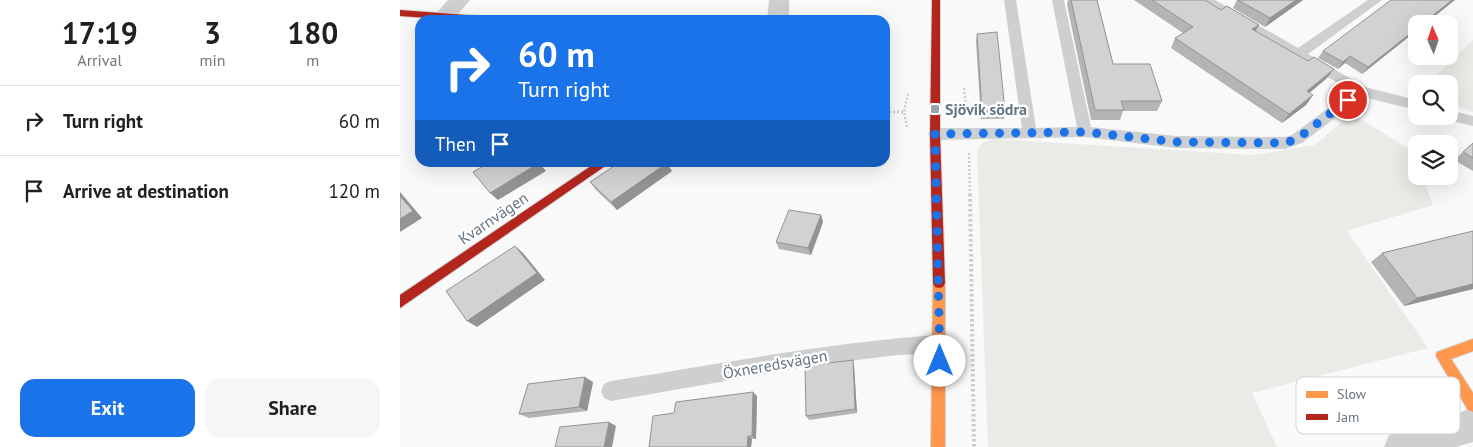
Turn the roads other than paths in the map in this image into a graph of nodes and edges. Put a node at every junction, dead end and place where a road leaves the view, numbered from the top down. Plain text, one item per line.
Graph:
1 (460, 0) edge
2 (779, 0) edge
3 (936, 0) edge
4 (1010, 0) edge
5 (1058, 0) edge
6 (1206, 0) edge
7 (1376, 0) edge
8 (400, 12) edge
9 (434, 15) edge
10 (446, 15) edge
11 (778, 15) edge
12 (1299, 54) junction
13 (1361, 91) junction
14 (1408, 104) edge
15 (1458, 117) edge
16 (1473, 121) edge
17 (1085, 132) junction
18 (935, 134) junction
19 (1030, 134) junction
20 (599, 167) edge
21 (400, 302) edge
22 (940, 344) junction
23 (1473, 346) edge
24 (1455, 377) edge
25 (1460, 384) edge
26 (611, 391) dead end
27 (1473, 405) edge
28 (1473, 425) edge
29 (1460, 429) edge
30 (1444, 434) edge
31 (938, 447) edge
32 (1401, 447) edge

1 - 10 street
2 - 11 street
3 - 18 street
4 - 19 lane
5 - 17 lane
6 - 12 lane
7 - 12 lane
8 - 9 street
12 - 13 lane
13 - 14 lane
13 - 17 lane
15 - 16 lane
17 - 19 lane
18 - 19 lane
18 - 22 street
20 - 21 street, Kvarnvägen
22 - 26 lane, Öxneredsvägen
22 - 31 street
23 - 24 street
25 - 27 street
28 - 29 street
30 - 32 street

